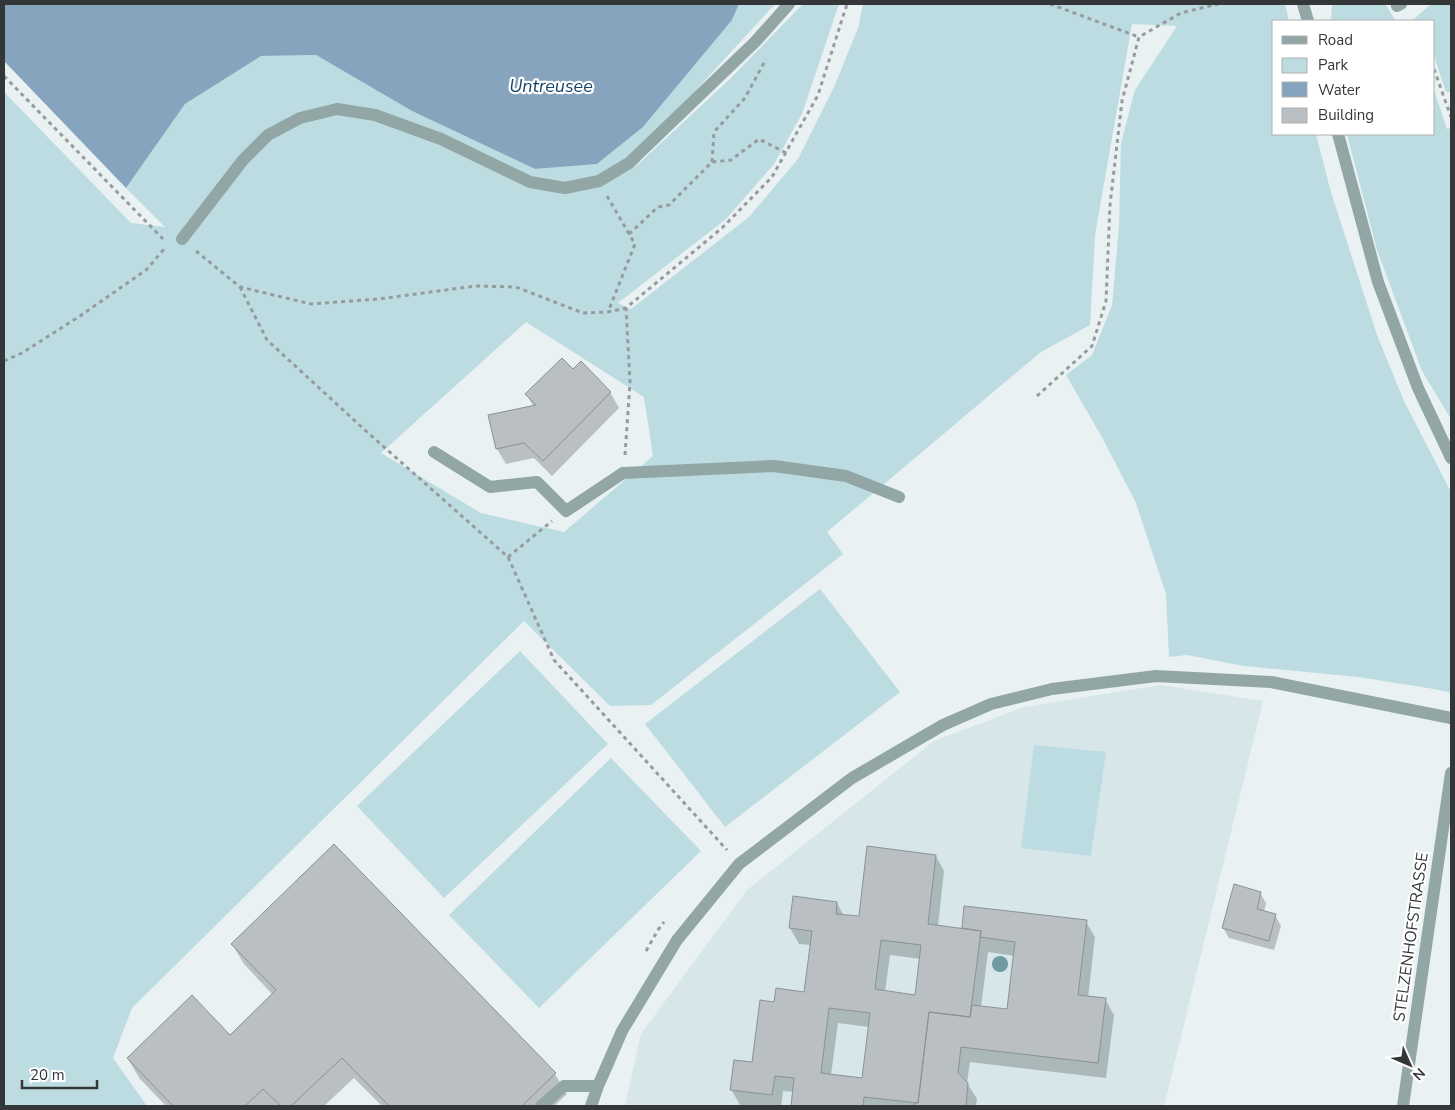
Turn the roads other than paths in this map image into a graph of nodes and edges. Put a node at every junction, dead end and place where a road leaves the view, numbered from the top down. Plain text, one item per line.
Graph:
1 (789, 4) edge
2 (1303, 4) edge
3 (1308, 20) edge
4 (1338, 135) edge
5 (182, 239) road end
6 (434, 452) dead end
7 (1451, 458) edge
8 (900, 496) dead end
9 (1451, 718) edge
10 (1451, 773) edge
11 (598, 1086) junction
12 (541, 1106) edge
13 (591, 1106) edge
14 (1403, 1106) edge

1 - 5 street
2 - 3 street
4 - 7 street
6 - 8 street
9 - 11 street
10 - 14 street, STELZENHOFSTRASSE
11 - 12 street
11 - 13 street

